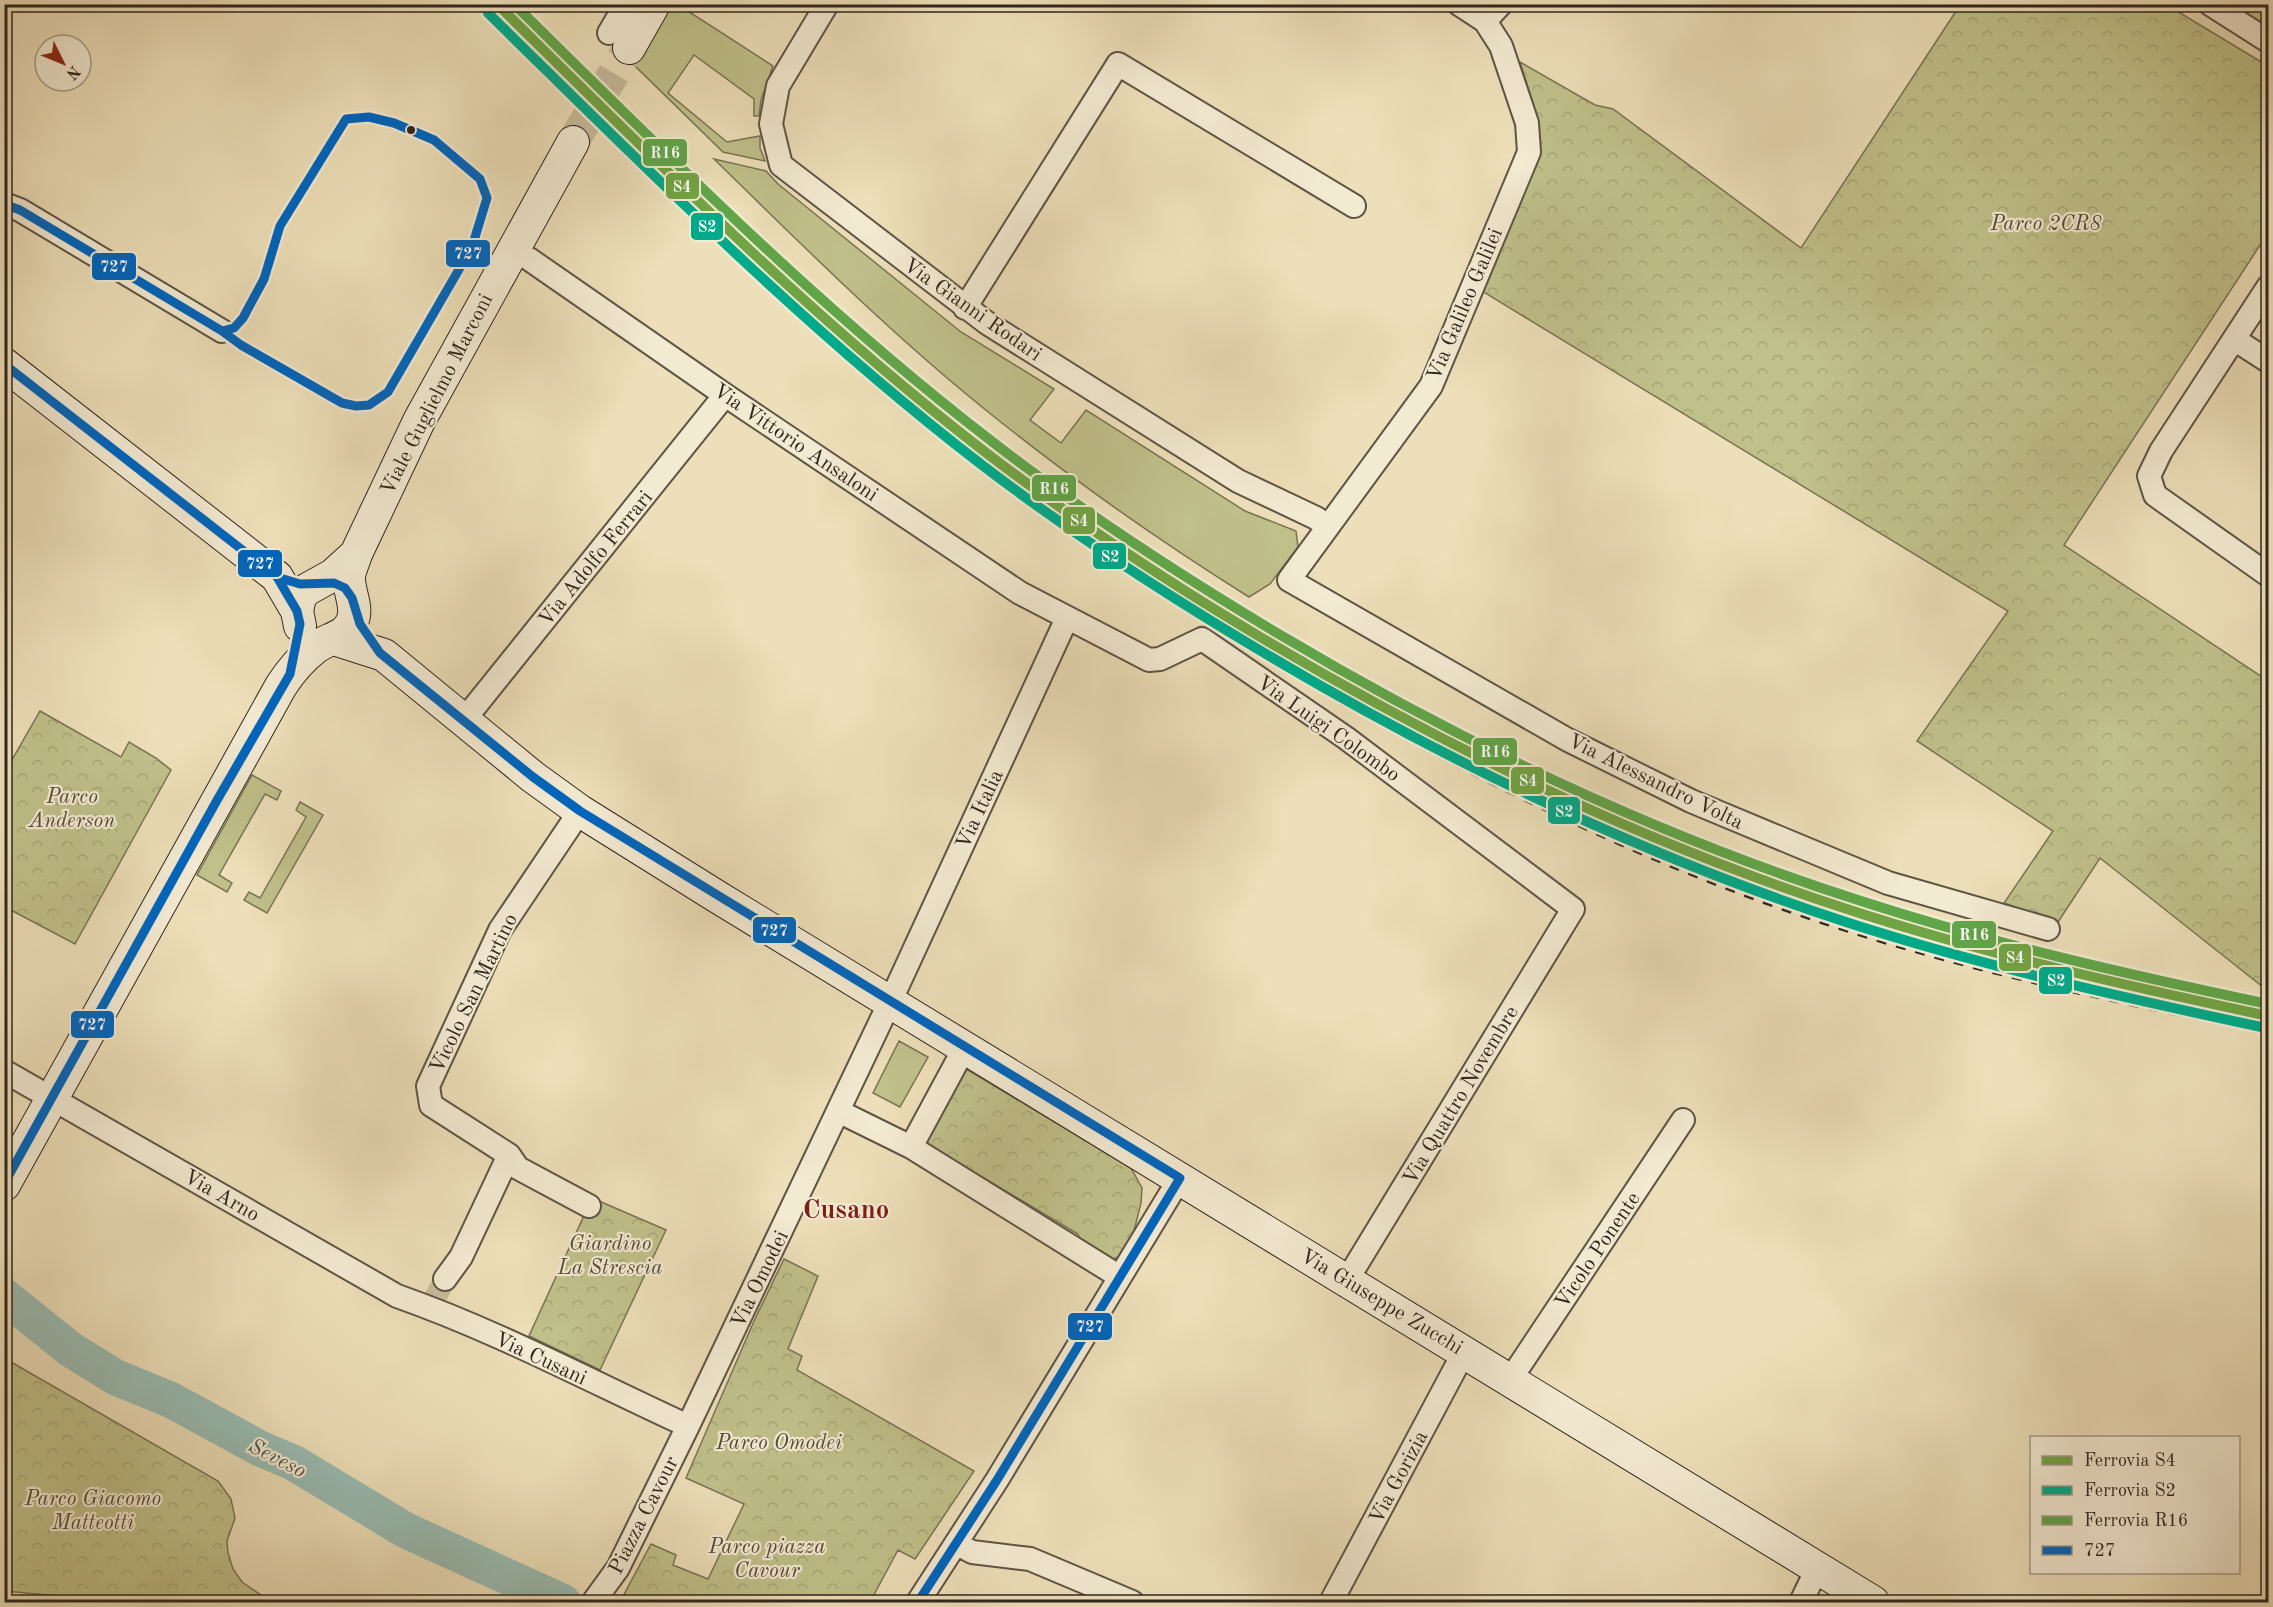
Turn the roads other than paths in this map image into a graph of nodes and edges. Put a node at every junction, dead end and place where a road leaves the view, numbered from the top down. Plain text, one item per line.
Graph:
1 (626, 4) edge
2 (654, 4) edge
3 (826, 4) edge
4 (1460, 4) edge
5 (1501, 4) edge
6 (2210, 4) edge
7 (1485, 21) junction
8 (2268, 40) edge
9 (619, 41) joint
10 (573, 142) tunnel mouth
11 (4, 204) edge
12 (1354, 206) dead end
13 (529, 259) dead end
14 (2268, 286) edge
15 (965, 308) junction
16 (222, 331) dead end
17 (2234, 339) junction
18 (2268, 361) edge
19 (4, 364) edge
20 (725, 395) junction
21 (1327, 526) junction
22 (356, 554) junction
23 (2268, 575) edge
24 (277, 578) junction
25 (1289, 580) joint
26 (318, 583) junction
27 (353, 604) junction
28 (298, 618) junction
29 (1067, 618) junction
30 (330, 639) junction
31 (380, 652) junction
32 (290, 674) junction
33 (464, 720) junction
34 (580, 810) junction
35 (1573, 909) joint
36 (2048, 929) dead end
37 (890, 1001) junction
38 (965, 1047) junction
39 (4, 1071) edge
40 (53, 1098) junction
41 (838, 1111) junction
42 (1683, 1120) dead end
43 (911, 1147) junction
44 (509, 1155) junction
45 (1180, 1178) junction
46 (4, 1185) edge
47 (589, 1206) dead end
48 (1120, 1277) junction
49 (445, 1279) tunnel mouth
50 (1347, 1280) junction
51 (392, 1292) joint
52 (1464, 1352) junction
53 (1510, 1380) junction
54 (688, 1426) junction
55 (956, 1543) junction
56 (1817, 1569) junction
57 (594, 1601) edge
58 (918, 1602) edge
59 (1132, 1602) edge
60 (1331, 1602) edge
61 (1801, 1602) edge
62 (1873, 1602) edge

1 - 9 street
2 - 9 street
3 - 15 street, Via Gianni Rodari
4 - 7 street
5 - 7 street
6 - 8 street
7 - 21 street, Via Galileo Galilei
10 - 22 street, Viale Guglielmo Marconi
11 - 16 street
12 - 15 street
13 - 20 street, Via Vittorio Ansaloni
14 - 17 street
15 - 21 street, Via Gianni Rodari
17 - 18 street
17 - 23 street
19 - 24 street
20 - 29 street, Via Vittorio Ansaloni
20 - 33 street, Via Adolfo Ferrari
21 - 25 street, Via Galileo Galilei
22 - 26 street
22 - 27 street
24 - 26 street
24 - 28 street
25 - 36 street, Via Alessandro Volta
26 - 27 street
26 - 28 street
27 - 30 street
27 - 31 street
28 - 30 street
28 - 32 street
29 - 35 street, Via Luigi Colombo
29 - 37 street, Via Italia
30 - 31 street
30 - 32 street
31 - 33 street, Via Giuseppe Zucchi
32 - 40 street
33 - 34 street, Via Giuseppe Zucchi
34 - 37 street, Via Giuseppe Zucchi
34 - 44 street, Vicolo San Martino
35 - 50 street, Via Quattro Novembre
37 - 38 street, Via Giuseppe Zucchi
37 - 41 street, Via Omodei
38 - 43 street
38 - 45 street, Via Giuseppe Zucchi
39 - 40 street, Via Arno
40 - 46 street
40 - 51 street, Via Arno
41 - 43 street
41 - 54 street, Via Omodei
42 - 53 street, Vicolo Ponente
43 - 48 street
44 - 47 street, Vicolo San Martino
44 - 49 street
45 - 48 street
45 - 50 street, Via Giuseppe Zucchi
48 - 55 street
50 - 52 street, Via Giuseppe Zucchi
51 - 54 street, Via Cusani
52 - 53 street, Via Giuseppe Zucchi
52 - 60 street, Via Gorizia
53 - 56 street, Via Giuseppe Zucchi
54 - 57 street, Piazza Cavour
55 - 58 street
55 - 59 street
56 - 61 street
56 - 62 street, Via Giuseppe Zucchi

